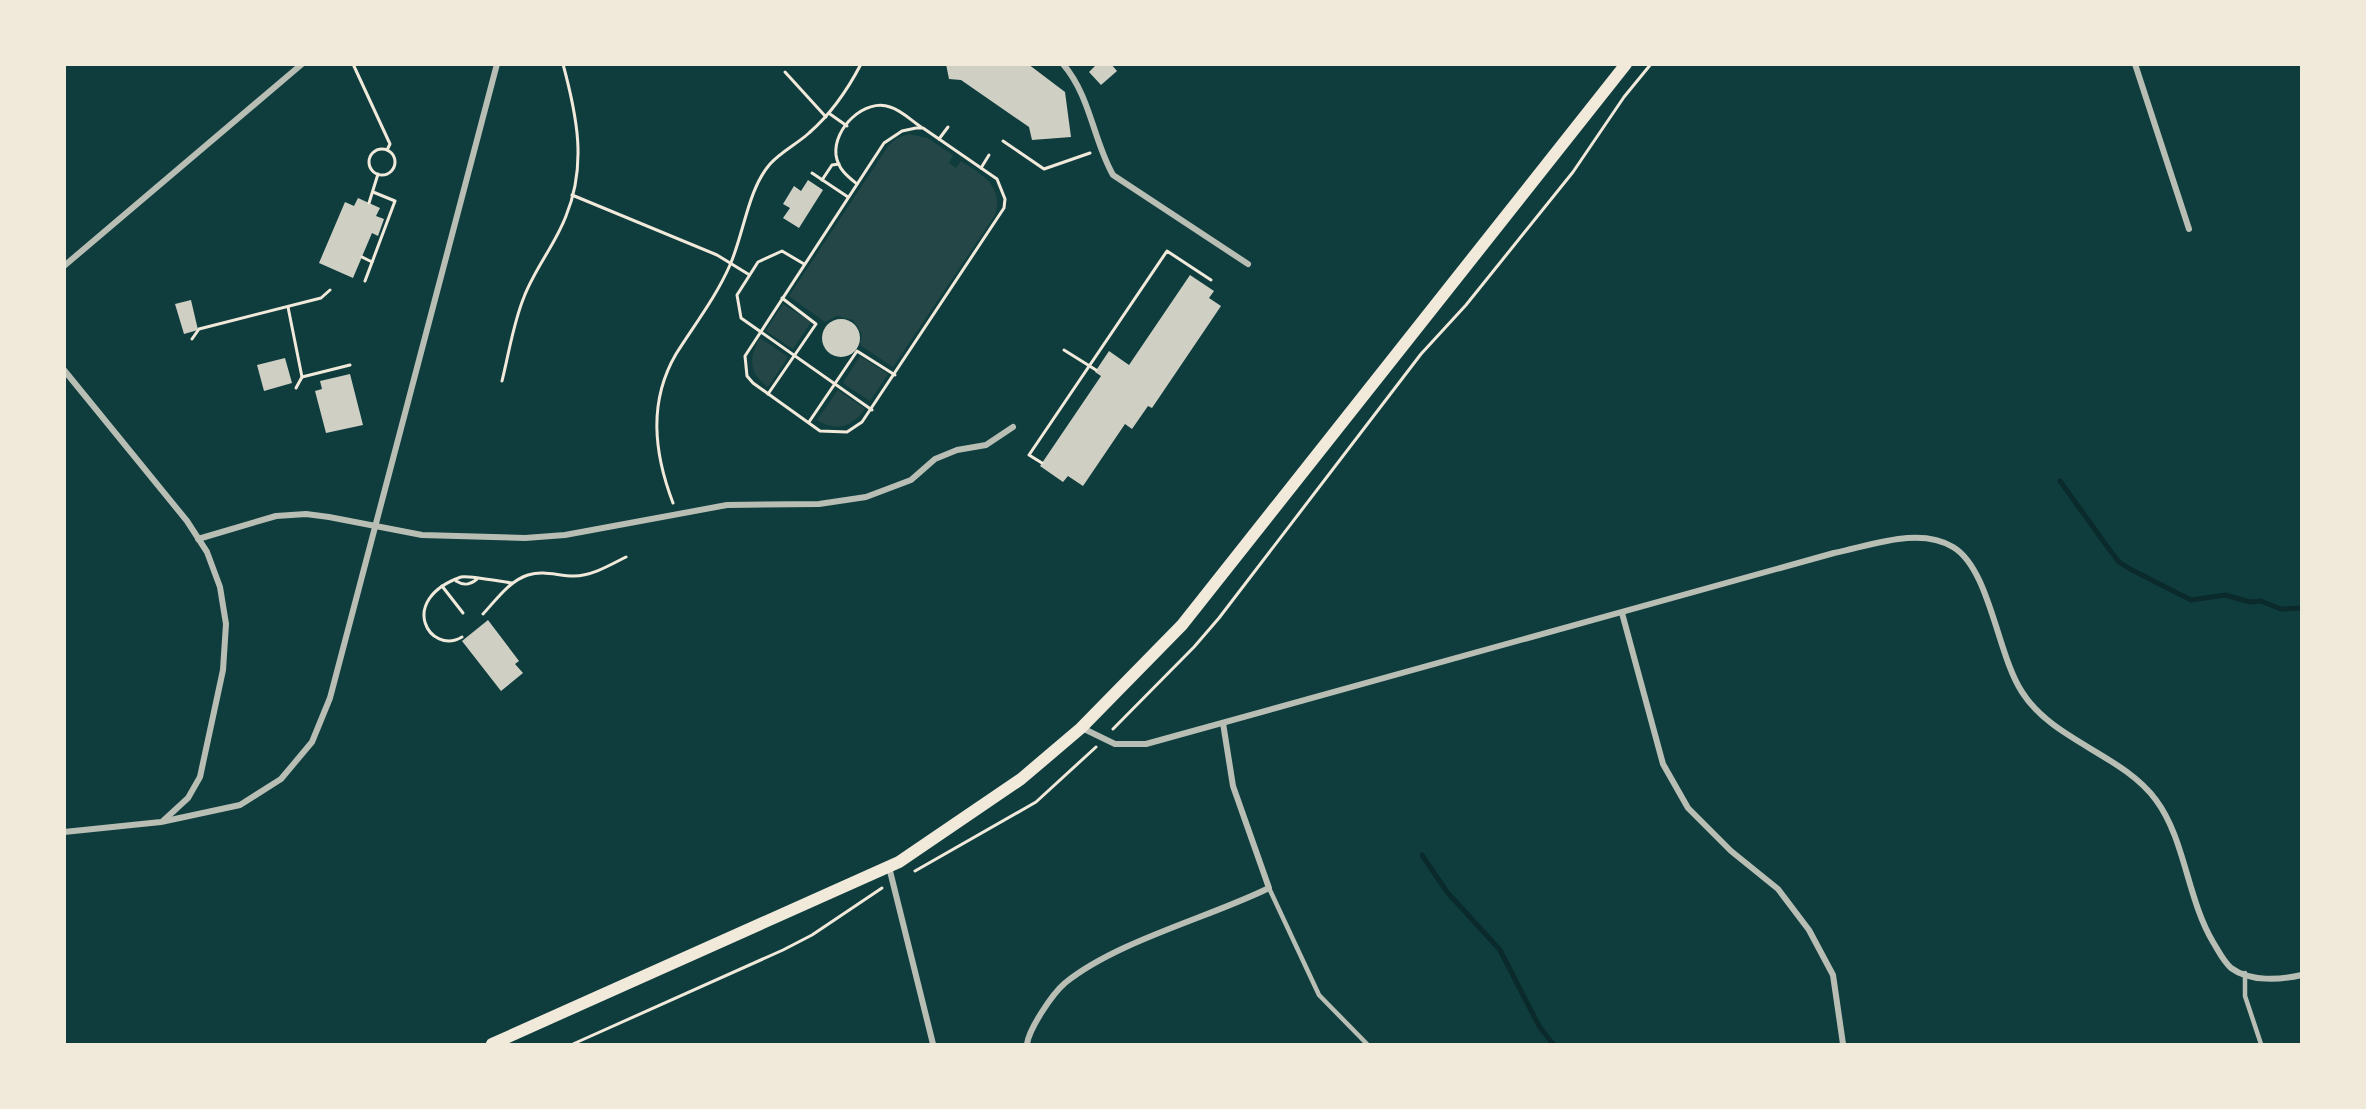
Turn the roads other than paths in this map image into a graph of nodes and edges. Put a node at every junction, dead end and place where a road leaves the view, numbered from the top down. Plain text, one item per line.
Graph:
1 (302, 64) edge
2 (496, 64) edge
3 (1064, 64) edge
4 (1626, 64) edge
5 (2135, 64) edge
6 (2189, 229) dead end
7 (1248, 264) dead end
8 (64, 266) edge
9 (64, 370) edge
10 (1013, 427) dead end
11 (375, 526) junction
12 (198, 539) junction
13 (1622, 613) junction
14 (1223, 723) junction
15 (1081, 728) junction
16 (161, 822) junction
17 (64, 832) edge
18 (889, 866) junction
19 (1269, 888) junction
20 (2245, 974) junction
21 (2301, 975) edge
22 (492, 1044) edge
23 (933, 1044) edge
24 (1027, 1044) edge
25 (1367, 1044) edge
26 (1843, 1044) edge
27 (2261, 1044) edge

1 - 8 street
2 - 11 street
3 - 7 street
4 - 15 main road
5 - 6 street
9 - 12 street
10 - 11 street
11 - 12 street
11 - 16 street
12 - 16 street
13 - 14 street
13 - 20 street
13 - 26 street
14 - 15 street
14 - 19 street
15 - 18 main road
16 - 17 street
18 - 22 main road
18 - 23 street
19 - 24 street
19 - 25 lane
20 - 21 street
20 - 27 lane

